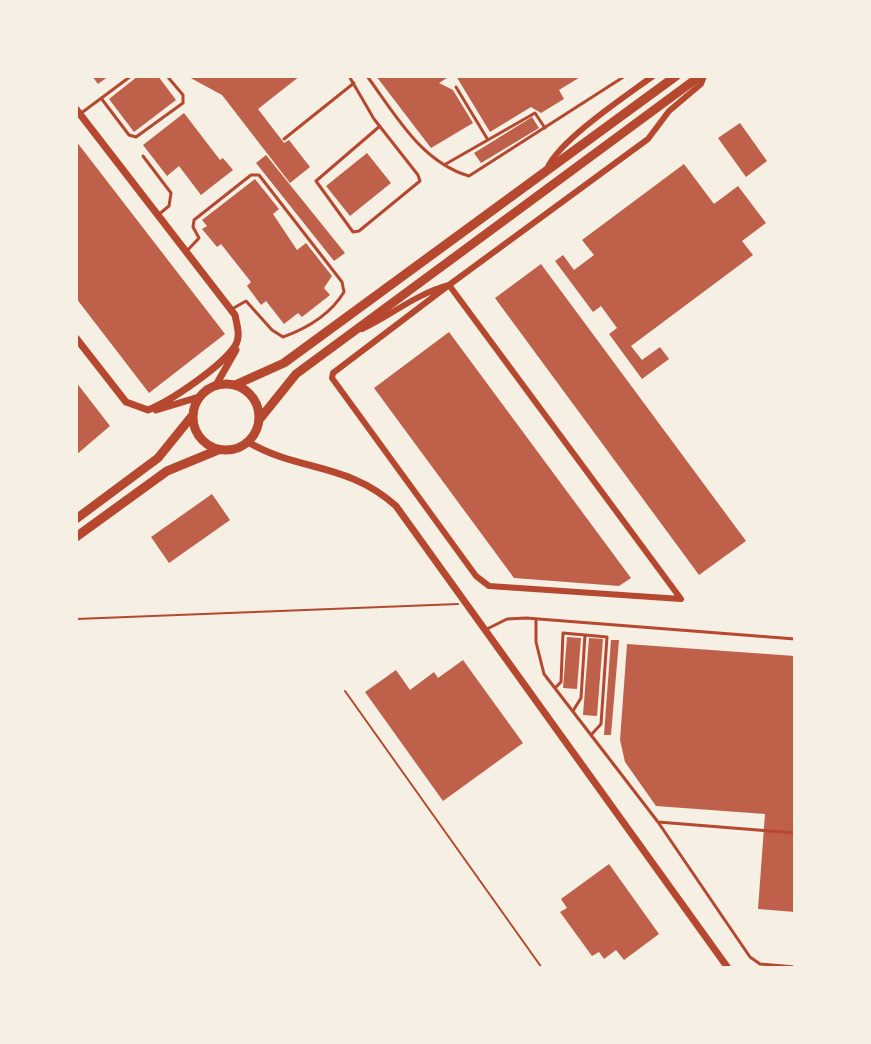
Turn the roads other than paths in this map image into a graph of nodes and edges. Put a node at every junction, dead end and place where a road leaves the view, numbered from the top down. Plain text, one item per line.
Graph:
1 (131, 76) edge
2 (167, 76) edge
3 (349, 76) edge
4 (367, 76) edge
5 (625, 76) edge
6 (653, 76) edge
7 (676, 76) edge
8 (702, 76) edge
9 (354, 83) junction
10 (456, 87) dead end
11 (101, 98) junction
12 (78, 112) edge
13 (380, 126) junction
14 (545, 128) junction
15 (284, 139) dead end
16 (488, 140) junction
17 (143, 156) dead end
18 (444, 165) junction
19 (548, 169) junction
20 (158, 215) junction
21 (186, 252) junction
22 (449, 285) junction
23 (231, 310) junction
24 (348, 335) junction
25 (76, 338) edge
26 (238, 344) junction
27 (216, 385) junction
28 (235, 385) junction
29 (199, 397) junction
30 (148, 410) junction
31 (192, 416) junction
32 (259, 420) junction
33 (248, 442) junction
34 (218, 450) junction
35 (76, 519) edge
36 (76, 537) edge
37 (536, 619) junction
38 (485, 630) junction
39 (585, 635) junction
40 (795, 639) edge
41 (555, 688) junction
42 (573, 711) junction
43 (591, 735) junction
44 (658, 822) junction
45 (795, 833) edge
46 (795, 967) edge
47 (728, 968) edge

1 - 11 lane
2 - 11 lane
3 - 9 lane
4 - 18 lane
5 - 14 lane
6 - 19 street
7 - 19 highway
8 - 22 street
8 - 24 highway
9 - 13 lane
9 - 15 lane
10 - 16 lane
11 - 12 lane
12 - 20 street
13 - 13 lane
14 - 16 lane
14 - 18 lane
16 - 18 lane
17 - 20 lane
19 - 28 highway
20 - 21 street
21 - 23 street
21 - 23 lane
22 - 22 street
22 - 24 street
23 - 26 street
24 - 32 highway
25 - 30 street
26 - 27 street
26 - 30 street
27 - 28 highway
27 - 29 highway
28 - 32 highway
29 - 30 street
29 - 31 highway
31 - 34 highway
31 - 35 highway
32 - 33 highway
33 - 34 highway
33 - 38 street
34 - 36 highway
37 - 38 lane
37 - 40 lane
37 - 41 lane
38 - 47 street
39 - 41 lane
39 - 42 lane
39 - 43 lane
41 - 42 lane
42 - 43 lane
43 - 44 lane
44 - 45 lane
44 - 46 lane

